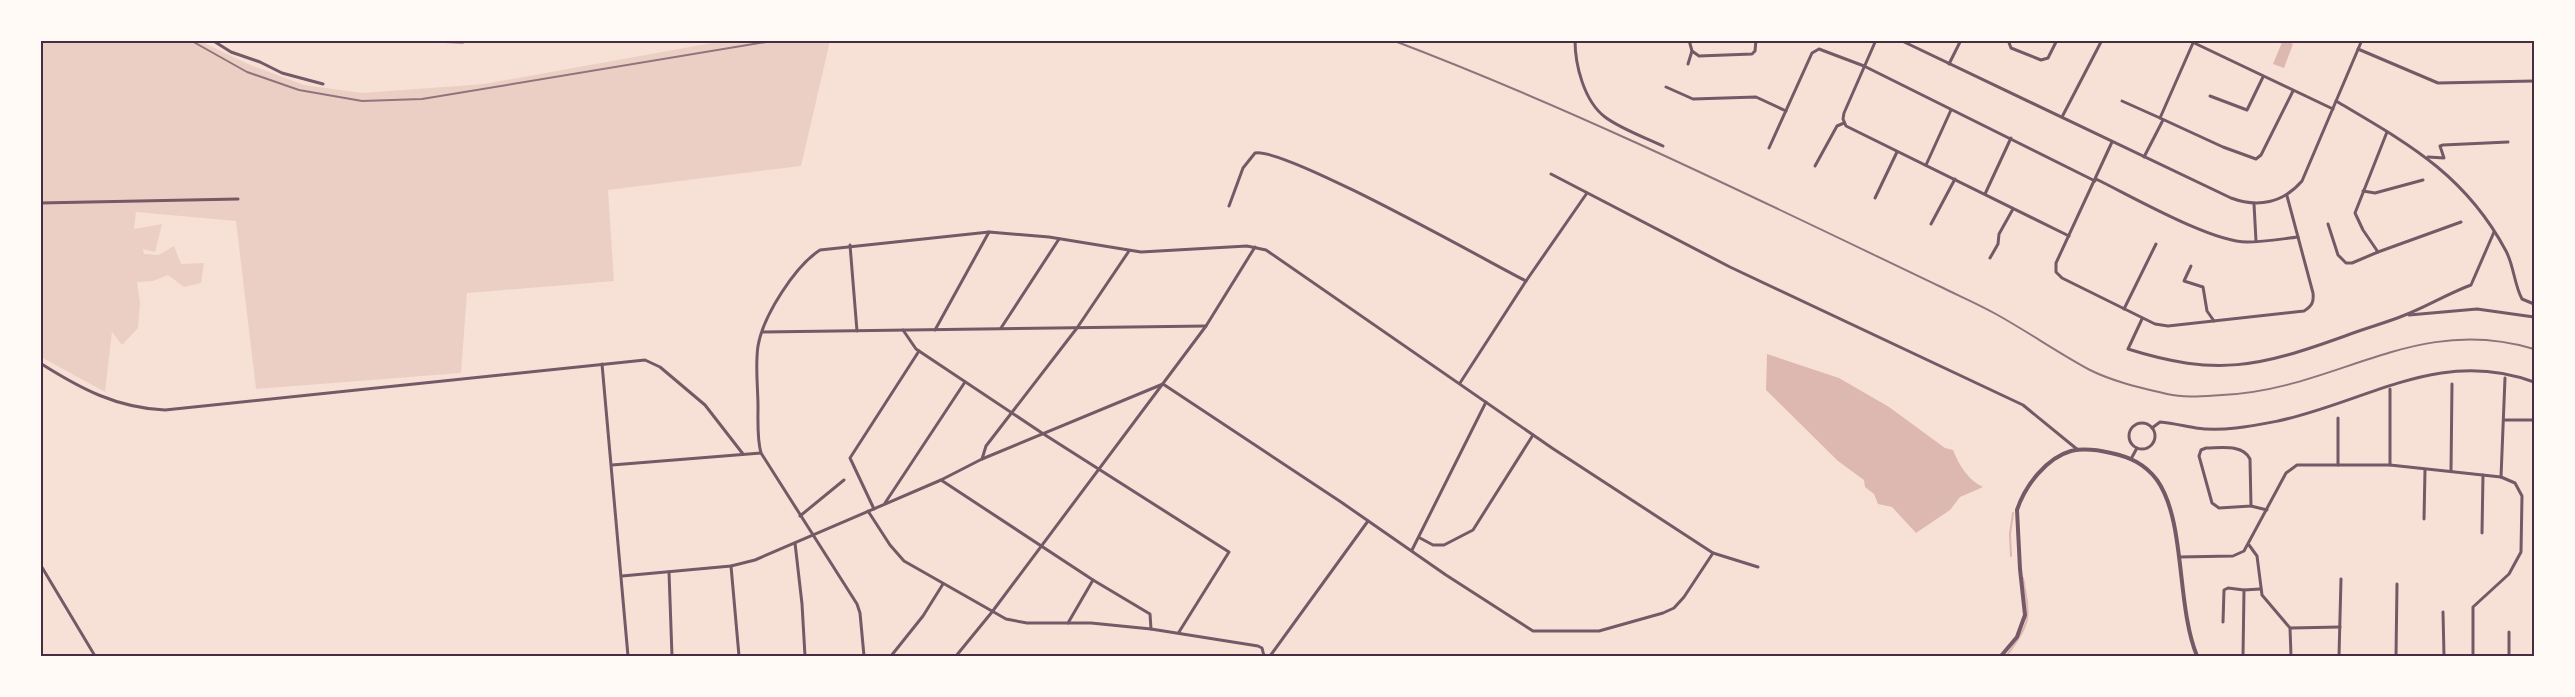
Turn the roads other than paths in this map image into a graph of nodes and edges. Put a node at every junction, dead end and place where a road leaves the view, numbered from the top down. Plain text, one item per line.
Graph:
1 (212, 40) edge
2 (390, 40) edge
3 (1575, 40) edge
4 (1689, 40) edge
5 (1756, 40) edge
6 (1876, 40) edge
7 (1900, 40) edge
8 (1961, 40) edge
9 (2008, 40) edge
10 (2057, 40) edge
11 (2102, 40) edge
12 (2188, 40) edge
13 (2362, 40) edge
14 (463, 42) dead end
15 (2193, 43) junction
16 (2358, 49) junction
17 (1692, 51) junction
18 (1688, 64) dead end
19 (1949, 64) junction
20 (1864, 66) junction
21 (2263, 77) junction
22 (2535, 81) edge
23 (322, 84) dead end
24 (1666, 87) dead end
25 (2293, 91) junction
26 (2210, 96) dead end
27 (2122, 101) dead end
28 (2336, 102) junction
29 (2332, 109) junction
30 (1951, 110) junction
31 (1786, 111) junction
32 (2062, 117) junction
33 (2162, 119) junction
34 (1844, 123) junction
35 (2387, 132) junction
36 (2011, 138) junction
37 (2112, 142) junction
38 (2508, 142) dead end
39 (1663, 146) dead end
40 (1769, 148) dead end
41 (1897, 152) junction
42 (2427, 157) junction
43 (2144, 158) junction
44 (1926, 165) junction
45 (1815, 166) dead end
46 (1551, 174) dead end
47 (1955, 179) junction
48 (2096, 180) junction
49 (2423, 180) dead end
50 (2363, 191) junction
51 (1587, 194) junction
52 (1985, 194) junction
53 (2287, 196) junction
54 (1875, 198) dead end
55 (238, 199) dead end
56 (40, 203) edge
57 (2254, 204) junction
58 (1229, 206) dead end
59 (2013, 208) junction
60 (2461, 222) dead end
61 (1931, 224) dead end
62 (2328, 224) dead end
63 (989, 232) junction
64 (2494, 232) junction
65 (2069, 236) junction
66 (2298, 237) junction
67 (1059, 239) junction
68 (2256, 242) junction
69 (2156, 244) dead end
70 (850, 245) junction
71 (1255, 247) junction
72 (1129, 251) junction
73 (2378, 252) junction
74 (1990, 258) dead end
75 (2191, 266) dead end
76 (1526, 281) junction
77 (2535, 304) edge
78 (2124, 309) junction
79 (2405, 315) junction
80 (2535, 317) edge
81 (2142, 318) junction
82 (2214, 321) junction
83 (1206, 326) junction
84 (1001, 328) junction
85 (1077, 328) junction
86 (903, 330) junction
87 (935, 330) junction
88 (857, 331) junction
89 (763, 332) junction
90 (919, 351) junction
91 (40, 363) edge
92 (602, 364) junction
93 (2505, 378) dead end
94 (966, 382) junction
95 (1460, 382) junction
96 (2535, 382) edge
97 (1163, 384) junction
98 (2452, 384) dead end
99 (2390, 389) dead end
100 (1486, 402) junction
101 (1012, 412) junction
102 (2338, 418) dead end
103 (2505, 420) junction
104 (2535, 420) edge
105 (2152, 428) junction
106 (1042, 433) junction
107 (1533, 435) junction
108 (2137, 448) junction
109 (2078, 450) junction
110 (761, 453) junction
111 (742, 454) junction
112 (982, 459) junction
113 (2131, 459) junction
114 (612, 465) junction
115 (2338, 465) junction
116 (2390, 465) junction
117 (1100, 468) junction
118 (2425, 470) junction
119 (2451, 471) junction
120 (2483, 475) junction
121 (2501, 477) junction
122 (844, 480) dead end
123 (941, 480) junction
124 (884, 505) junction
125 (2251, 506) junction
126 (874, 509) junction
127 (2267, 510) junction
128 (868, 511) junction
129 (800, 516) junction
130 (2424, 519) dead end
131 (1368, 520) junction
132 (2482, 533) dead end
133 (812, 535) junction
134 (1420, 538) junction
135 (795, 543) junction
136 (2249, 545) junction
137 (1039, 547) junction
138 (1412, 551) junction
139 (1713, 553) junction
140 (2178, 557) junction
141 (40, 564) edge
142 (731, 566) junction
143 (1758, 567) dead end
144 (669, 572) junction
145 (622, 576) junction
146 (2341, 579) dead end
147 (1093, 580) junction
148 (943, 584) junction
149 (2397, 584) dead end
150 (2260, 589) junction
151 (2244, 590) junction
152 (992, 612) junction
153 (2443, 612) dead end
154 (2223, 622) dead end
155 (1068, 623) junction
156 (2340, 627) junction
157 (2290, 628) junction
158 (1151, 629) junction
159 (1179, 632) junction
160 (2509, 632) dead end
161 (95, 657) edge
162 (628, 657) edge
163 (672, 657) edge
164 (739, 657) edge
165 (805, 657) edge
166 (864, 657) edge
167 (891, 657) edge
168 (956, 657) edge
169 (1267, 657) edge
170 (2001, 657) edge
171 (2197, 657) edge
172 (2243, 657) edge
173 (2291, 657) edge
174 (2339, 657) edge
175 (2396, 657) edge
176 (2444, 657) edge
177 (2473, 657) edge
178 (2509, 657) edge

1 - 23 street
2 - 14 street
3 - 39 street
4 - 17 street
5 - 17 street
6 - 20 street
7 - 19 street
8 - 19 street
9 - 10 street
11 - 32 street
12 - 15 street
13 - 16 street
15 - 21 street
15 - 33 street
16 - 22 street
16 - 28 street
17 - 18 street
19 - 32 street
20 - 30 street
20 - 31 street
20 - 34 street
21 - 25 street
21 - 26 street
24 - 31 street
25 - 29 street
25 - 33 street
27 - 33 street
28 - 29 street
28 - 35 street
29 - 53 street
30 - 36 street
30 - 44 street
31 - 40 street
32 - 37 street
33 - 43 street
34 - 41 street
34 - 45 street
35 - 42 street
35 - 50 street
36 - 48 street
36 - 52 street
37 - 43 street
37 - 48 street
38 - 42 street
41 - 44 street
41 - 54 street
42 - 64 street
43 - 57 street
44 - 47 street
46 - 51 street
47 - 52 street
47 - 61 street
48 - 65 street
48 - 68 street
49 - 50 street
50 - 73 street
51 - 76 street
51 - 109 street
52 - 59 street
53 - 57 street
53 - 66 street
55 - 56 street
57 - 68 street
58 - 76 street
59 - 65 street
59 - 74 street
60 - 73 street
62 - 73 street
63 - 67 street
63 - 70 street
63 - 87 street
64 - 77 street
64 - 79 street
65 - 78 street
66 - 68 street
66 - 82 street
67 - 72 street
67 - 84 street
69 - 78 street
70 - 88 street
70 - 89 street
71 - 72 street
71 - 83 street
71 - 95 street
72 - 85 street
75 - 82 street
76 - 95 street
78 - 81 street
79 - 80 street
79 - 81 street
81 - 82 street
83 - 85 street
83 - 97 street
84 - 85 street
84 - 87 street
85 - 101 street
86 - 87 street
86 - 88 street
86 - 90 street
88 - 89 street
89 - 110 street
90 - 94 street
90 - 126 street
91 - 92 street
92 - 111 street
92 - 114 street
93 - 103 street
94 - 101 street
94 - 124 street
95 - 100 street
96 - 105 street
97 - 106 street
97 - 117 street
97 - 131 street
98 - 119 street
99 - 116 street
100 - 107 street
100 - 134 street
101 - 106 street
101 - 112 street
102 - 115 street
103 - 104 street
103 - 121 street
105 - 108 street
105 - 108 street
106 - 112 street
106 - 117 street
107 - 134 street
107 - 139 street
108 - 113 street
109 - 113 street
109 - 170 street
110 - 111 street
110 - 129 street
111 - 114 street
112 - 123 street
113 - 140 street
114 - 145 street
115 - 116 street
115 - 127 street
116 - 118 street
117 - 137 street
117 - 159 street
118 - 119 street
118 - 130 street
119 - 120 street
120 - 121 street
120 - 132 street
121 - 177 street
122 - 129 street
123 - 124 street
123 - 137 street
124 - 126 street
125 - 125 street
125 - 127 street
126 - 128 street
127 - 136 street
128 - 133 street
128 - 148 street
129 - 133 street
131 - 138 street
131 - 169 street
133 - 135 street
133 - 166 street
134 - 138 street
135 - 142 street
135 - 165 street
136 - 140 street
136 - 150 street
137 - 147 street
137 - 152 street
138 - 139 street
139 - 143 street
140 - 171 street
141 - 161 street
142 - 144 street
142 - 164 street
144 - 145 street
144 - 163 street
145 - 162 street
146 - 156 street
147 - 155 street
147 - 158 street
148 - 152 street
148 - 167 street
149 - 175 street
150 - 151 street
150 - 157 street
151 - 154 street
151 - 172 street
152 - 155 street
152 - 168 street
153 - 176 street
155 - 158 street
156 - 157 street
156 - 174 street
157 - 173 street
158 - 159 street
159 - 169 street
160 - 178 street

